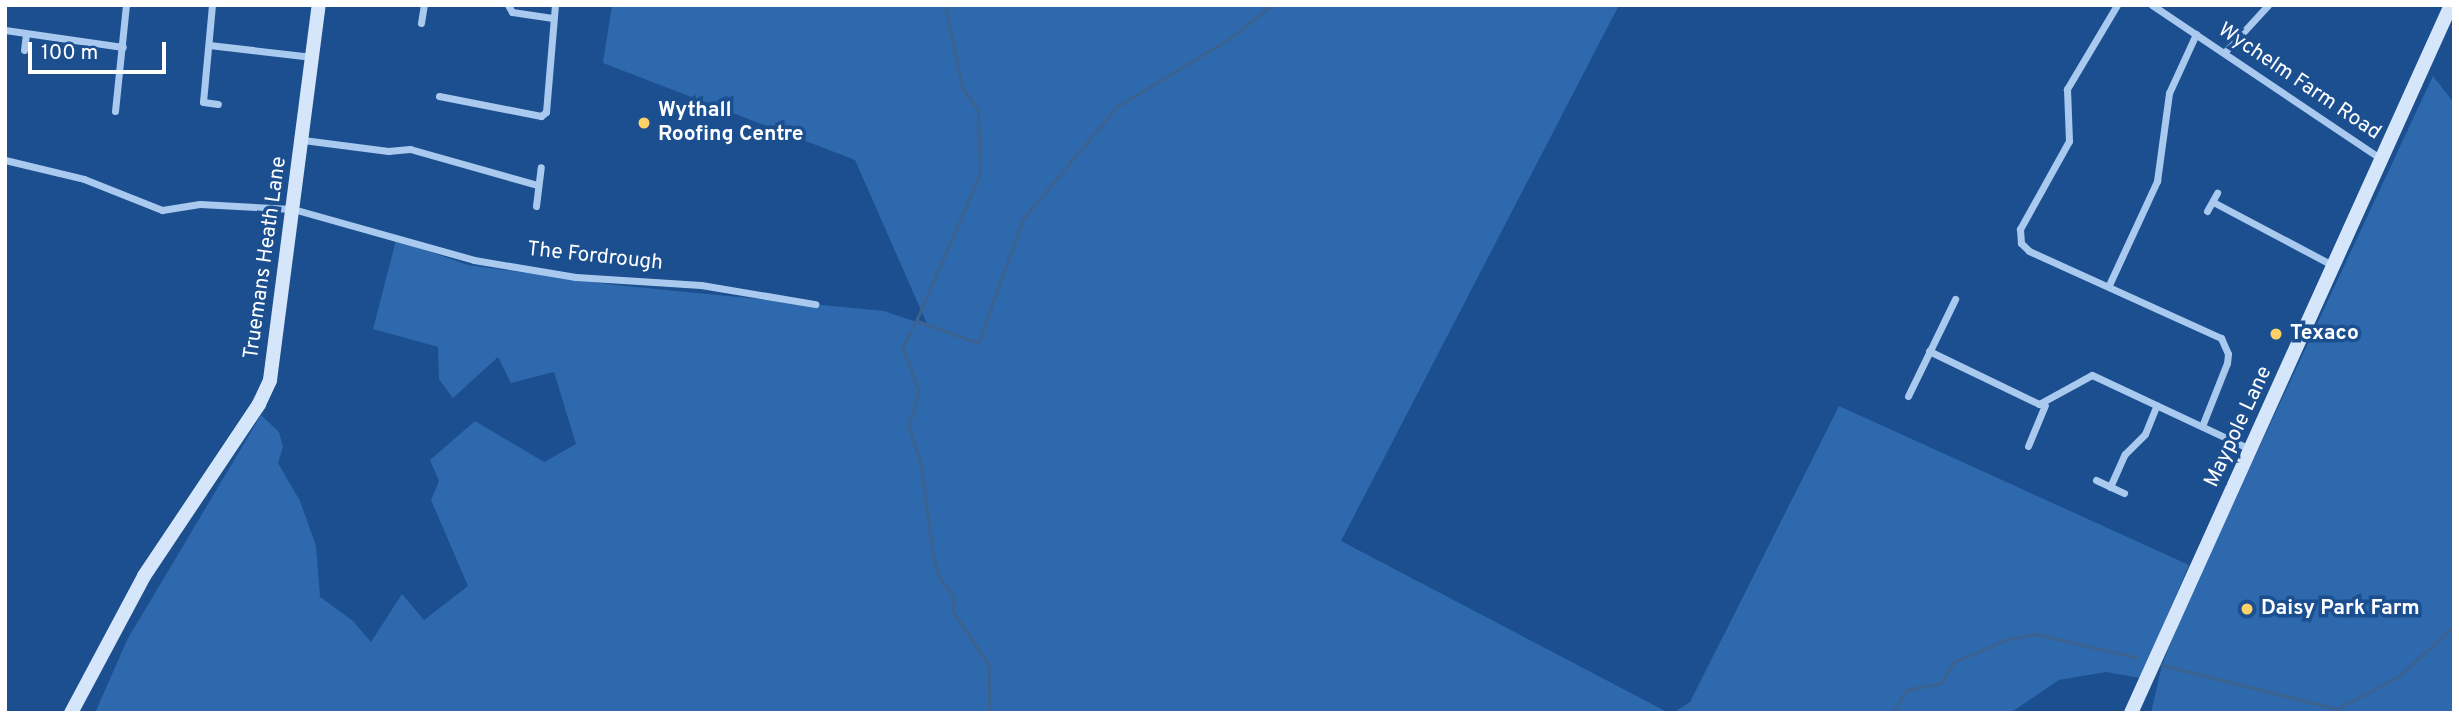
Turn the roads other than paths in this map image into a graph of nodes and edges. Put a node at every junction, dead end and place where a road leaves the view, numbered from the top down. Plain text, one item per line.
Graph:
1 (126, 5) edge
2 (212, 5) edge
3 (319, 5) edge
4 (424, 5) edge
5 (508, 5) edge
6 (555, 5) edge
7 (2118, 5) edge
8 (2152, 5) edge
9 (2268, 5) edge
10 (2451, 5) edge
11 (553, 18) junction
12 (421, 23) dead end
13 (5, 30) edge
14 (26, 34) junction
15 (2196, 34) junction
16 (209, 45) junction
17 (123, 47) junction
18 (24, 50) dead end
19 (2225, 52) junction
20 (313, 57) junction
21 (439, 96) dead end
22 (448, 98) junction
23 (218, 104) dead end
24 (446, 109) dead end
25 (116, 111) dead end
26 (303, 140) junction
27 (2382, 159) junction
28 (5, 160) edge
29 (541, 167) dead end
30 (537, 185) junction
31 (2217, 193) dead end
32 (2216, 203) junction
33 (536, 206) dead end
34 (293, 209) junction
35 (2207, 211) dead end
36 (2334, 267) junction
37 (2109, 285) junction
38 (1955, 299) dead end
39 (815, 304) dead end
40 (1929, 351) junction
41 (1908, 396) dead end
42 (2045, 405) junction
43 (2157, 405) junction
44 (2203, 426) junction
45 (2028, 446) dead end
46 (2252, 450) junction
47 (2096, 480) dead end
48 (2110, 487) junction
49 (2124, 493) dead end
50 (71, 713) edge
51 (2131, 713) edge

1 - 17 street
2 - 16 street
3 - 20 street, Truemans Heath Lane
4 - 12 street
5 - 11 street
6 - 11 street
7 - 37 street
8 - 15 street, Wychelm Farm Road
9 - 19 street
10 - 27 street, Maypole Lane
11 - 22 street
13 - 14 street
14 - 17 street
14 - 18 street
15 - 19 street, Wychelm Farm Road
15 - 37 street
16 - 20 street
16 - 23 street
17 - 25 street
19 - 27 street, Wychelm Farm Road
20 - 26 street, Truemans Heath Lane
21 - 22 street
22 - 24 street
26 - 30 street
26 - 34 street, Truemans Heath Lane
27 - 36 street, Maypole Lane
28 - 34 street, The Fordrough
29 - 30 street
30 - 33 street
31 - 32 street
32 - 35 street
32 - 36 street
34 - 39 street, The Fordrough
34 - 50 street, Truemans Heath Lane
36 - 46 street, Maypole Lane
37 - 44 street
38 - 40 street
40 - 41 street
40 - 42 street
42 - 43 street
42 - 45 street
43 - 44 street
43 - 48 street
44 - 46 street
46 - 51 street, Maypole Lane
47 - 48 street
48 - 49 street

